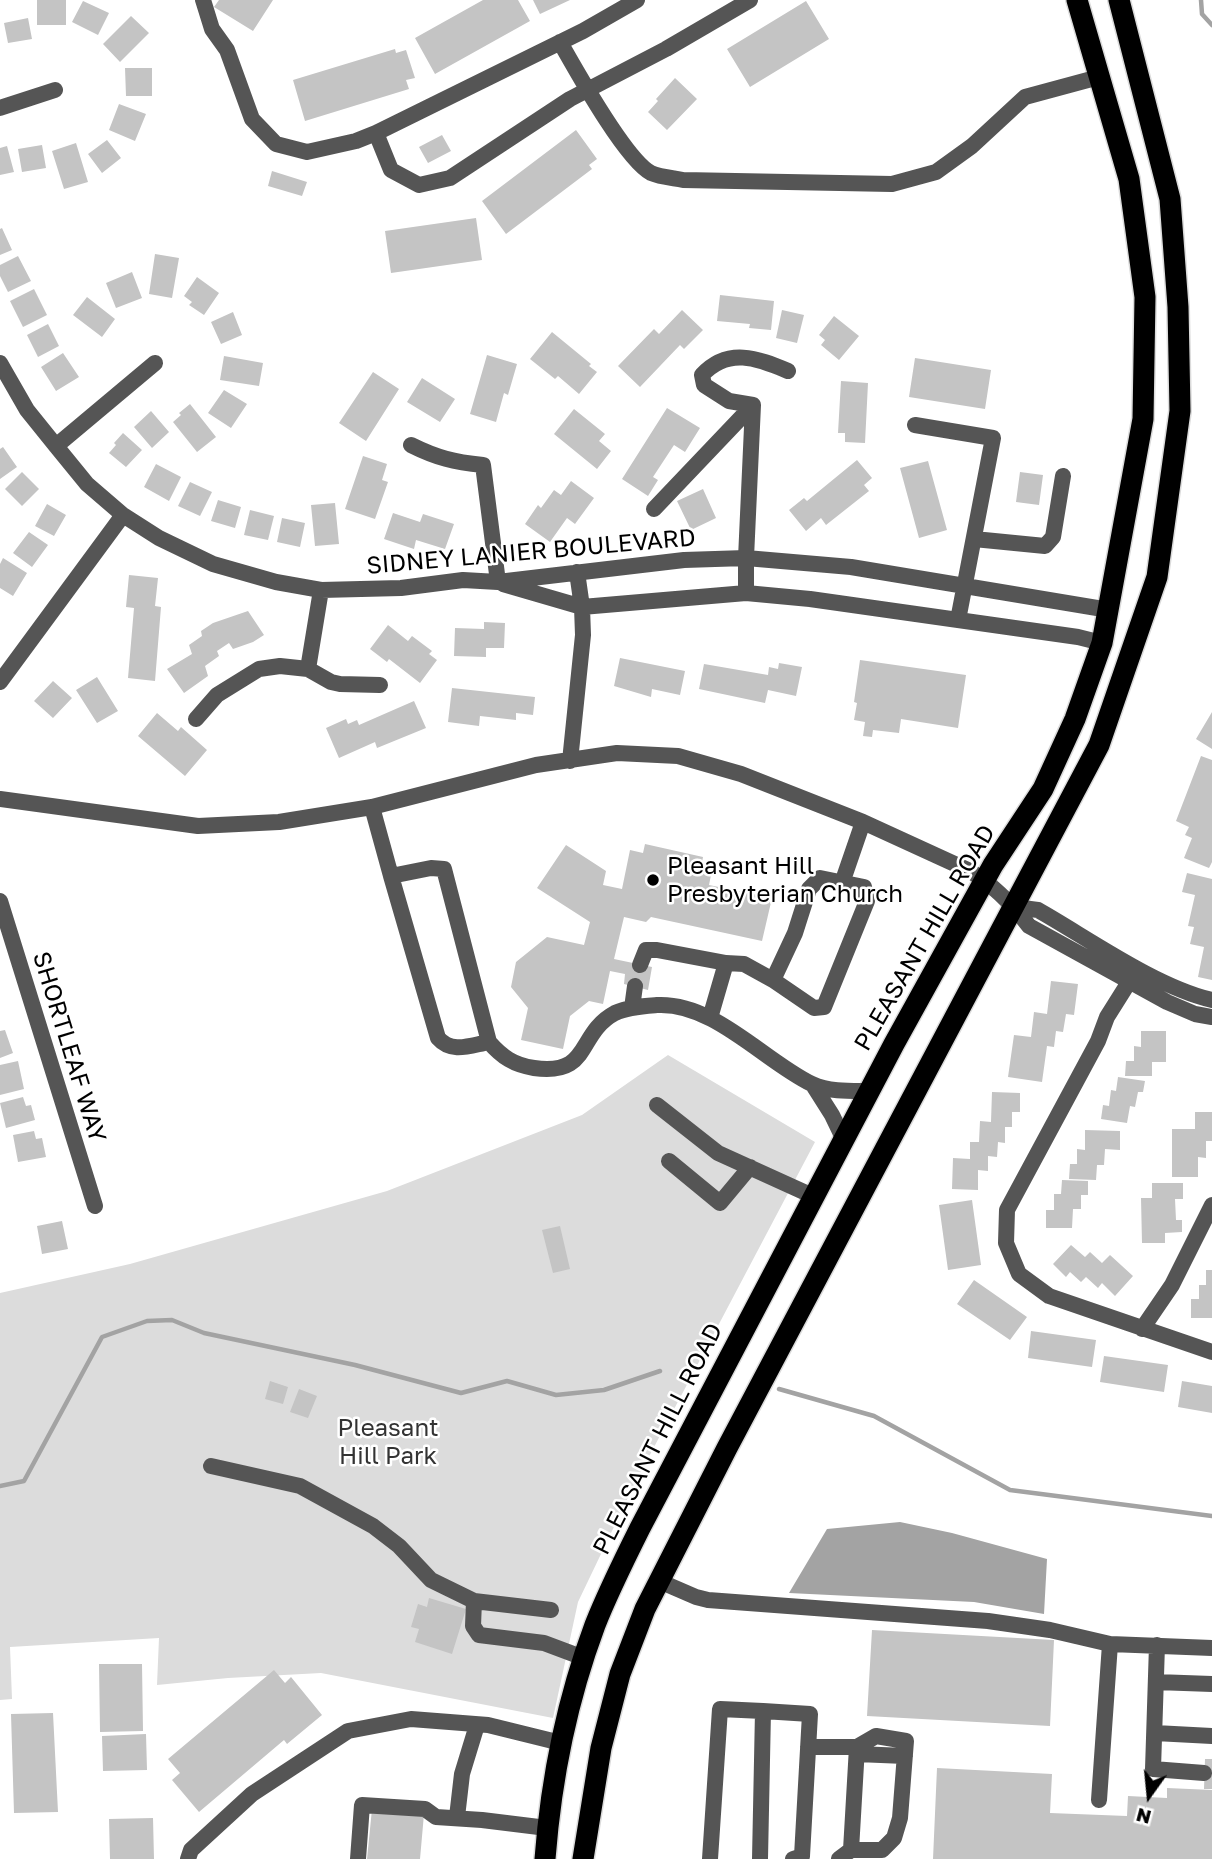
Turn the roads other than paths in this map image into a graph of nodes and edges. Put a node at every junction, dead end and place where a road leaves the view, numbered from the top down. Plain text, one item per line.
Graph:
1 (203, 0) edge
2 (637, 0) edge
3 (750, 0) edge
4 (1077, 0) edge
5 (1119, 0) edge
6 (560, 42) junction
7 (1099, 77) junction
8 (587, 89) junction
9 (55, 90) dead end
10 (0, 108) edge
11 (376, 133) junction
12 (155, 363) dead end
13 (1, 366) edge
14 (788, 371) dead end
15 (753, 405) junction
16 (915, 425) dead end
17 (411, 445) dead end
18 (56, 446) junction
19 (1063, 476) dead end
20 (654, 509) dead end
21 (123, 515) junction
22 (974, 539) junction
23 (746, 558) junction
24 (576, 572) junction
25 (498, 582) junction
26 (965, 587) junction
27 (321, 590) junction
28 (746, 593) junction
29 (582, 607) junction
30 (1109, 610) junction
31 (958, 620) junction
32 (1102, 643) junction
33 (308, 669) junction
34 (0, 682) edge
35 (380, 685) dead end
36 (196, 719) dead end
37 (570, 761) junction
38 (0, 799) edge
39 (372, 807) junction
40 (863, 822) junction
41 (391, 876) junction
42 (985, 880) junction
43 (842, 883) junction
44 (0, 901) edge
45 (1014, 906) junction
46 (726, 963) junction
47 (640, 965) dead end
48 (773, 980) junction
49 (1129, 982) junction
50 (635, 986) dead end
51 (1212, 1000) edge
52 (632, 1008) junction
53 (1212, 1017) edge
54 (710, 1018) junction
55 (489, 1042) junction
56 (813, 1085) junction
57 (870, 1091) junction
58 (657, 1105) dead end
59 (844, 1140) junction
60 (668, 1161) dead end
61 (750, 1167) junction
62 (815, 1197) junction
63 (1212, 1205) edge
64 (95, 1206) dead end
65 (1142, 1329) junction
66 (1212, 1352) edge
67 (211, 1466) dead end
68 (659, 1581) junction
69 (474, 1601) junction
70 (551, 1610) dead end
71 (1110, 1644) junction
72 (1157, 1645) junction
73 (1212, 1648) edge
74 (584, 1658) junction
75 (1156, 1682) junction
76 (1212, 1684) edge
77 (763, 1711) junction
78 (477, 1725) junction
79 (1154, 1733) junction
80 (1212, 1736) edge
81 (561, 1744) junction
82 (808, 1747) junction
83 (857, 1751) junction
84 (1204, 1773) dead end
85 (1099, 1800) dead end
86 (457, 1817) junction
87 (547, 1828) junction
88 (883, 1854) edge
89 (845, 1855) edge
90 (804, 1858) edge
91 (188, 1859) edge
92 (358, 1859) edge
93 (545, 1859) edge
94 (583, 1859) edge
95 (710, 1859) edge
96 (760, 1859) edge

1 - 11 street
2 - 6 street
3 - 8 street
4 - 7 highway, PLEASANT HILL ROAD
5 - 45 highway
6 - 8 street
6 - 11 street
7 - 8 street
7 - 30 highway, PLEASANT HILL ROAD
8 - 11 street
9 - 10 street
12 - 18 street
13 - 18 street, SIDNEY LANIER BOULEVARD
14 - 15 street
15 - 20 street
15 - 23 street
16 - 22 street
17 - 25 street
18 - 21 street, SIDNEY LANIER BOULEVARD
19 - 22 street
21 - 27 street, SIDNEY LANIER BOULEVARD
21 - 34 street
22 - 26 street
23 - 24 street, SIDNEY LANIER BOULEVARD
23 - 26 street, SIDNEY LANIER BOULEVARD
23 - 28 street
24 - 25 street, SIDNEY LANIER BOULEVARD
24 - 29 street
25 - 27 street, SIDNEY LANIER BOULEVARD
25 - 29 street
26 - 30 street, SIDNEY LANIER BOULEVARD
26 - 31 street
27 - 33 street
28 - 29 street
28 - 31 street
29 - 37 street
30 - 32 highway, PLEASANT HILL ROAD
31 - 32 street
32 - 42 highway, PLEASANT HILL ROAD
33 - 35 street
33 - 36 street
37 - 39 street
37 - 40 street
38 - 39 street
39 - 41 street
40 - 42 street
40 - 43 street
41 - 55 street
41 - 55 street
42 - 45 street
42 - 57 highway, PLEASANT HILL ROAD
43 - 48 street
43 - 48 street
44 - 64 street, SHORTLEAF WAY
45 - 49 street
45 - 51 street
45 - 68 highway
46 - 47 street
46 - 48 street
46 - 54 street
49 - 53 street
49 - 65 street
50 - 52 street
52 - 54 street
52 - 55 street
54 - 56 street
56 - 57 street
56 - 59 street
57 - 59 highway, PLEASANT HILL ROAD
58 - 61 street
59 - 62 highway, PLEASANT HILL ROAD
60 - 61 street
61 - 62 street
62 - 74 highway, PLEASANT HILL ROAD
63 - 65 street
65 - 66 street
67 - 69 street
68 - 71 street
68 - 94 highway
69 - 70 street
69 - 74 street
71 - 72 street
71 - 85 street
72 - 73 street
72 - 75 street
74 - 81 highway, PLEASANT HILL ROAD
75 - 76 street
75 - 79 street
77 - 82 street
77 - 95 street
77 - 96 street
78 - 81 street
78 - 86 street
78 - 91 street
79 - 80 street
79 - 84 street
81 - 87 highway, PLEASANT HILL ROAD
82 - 83 street
82 - 90 street
83 - 88 street
83 - 89 street
86 - 87 street
86 - 92 street
87 - 93 highway, PLEASANT HILL ROAD
88 - 89 street

